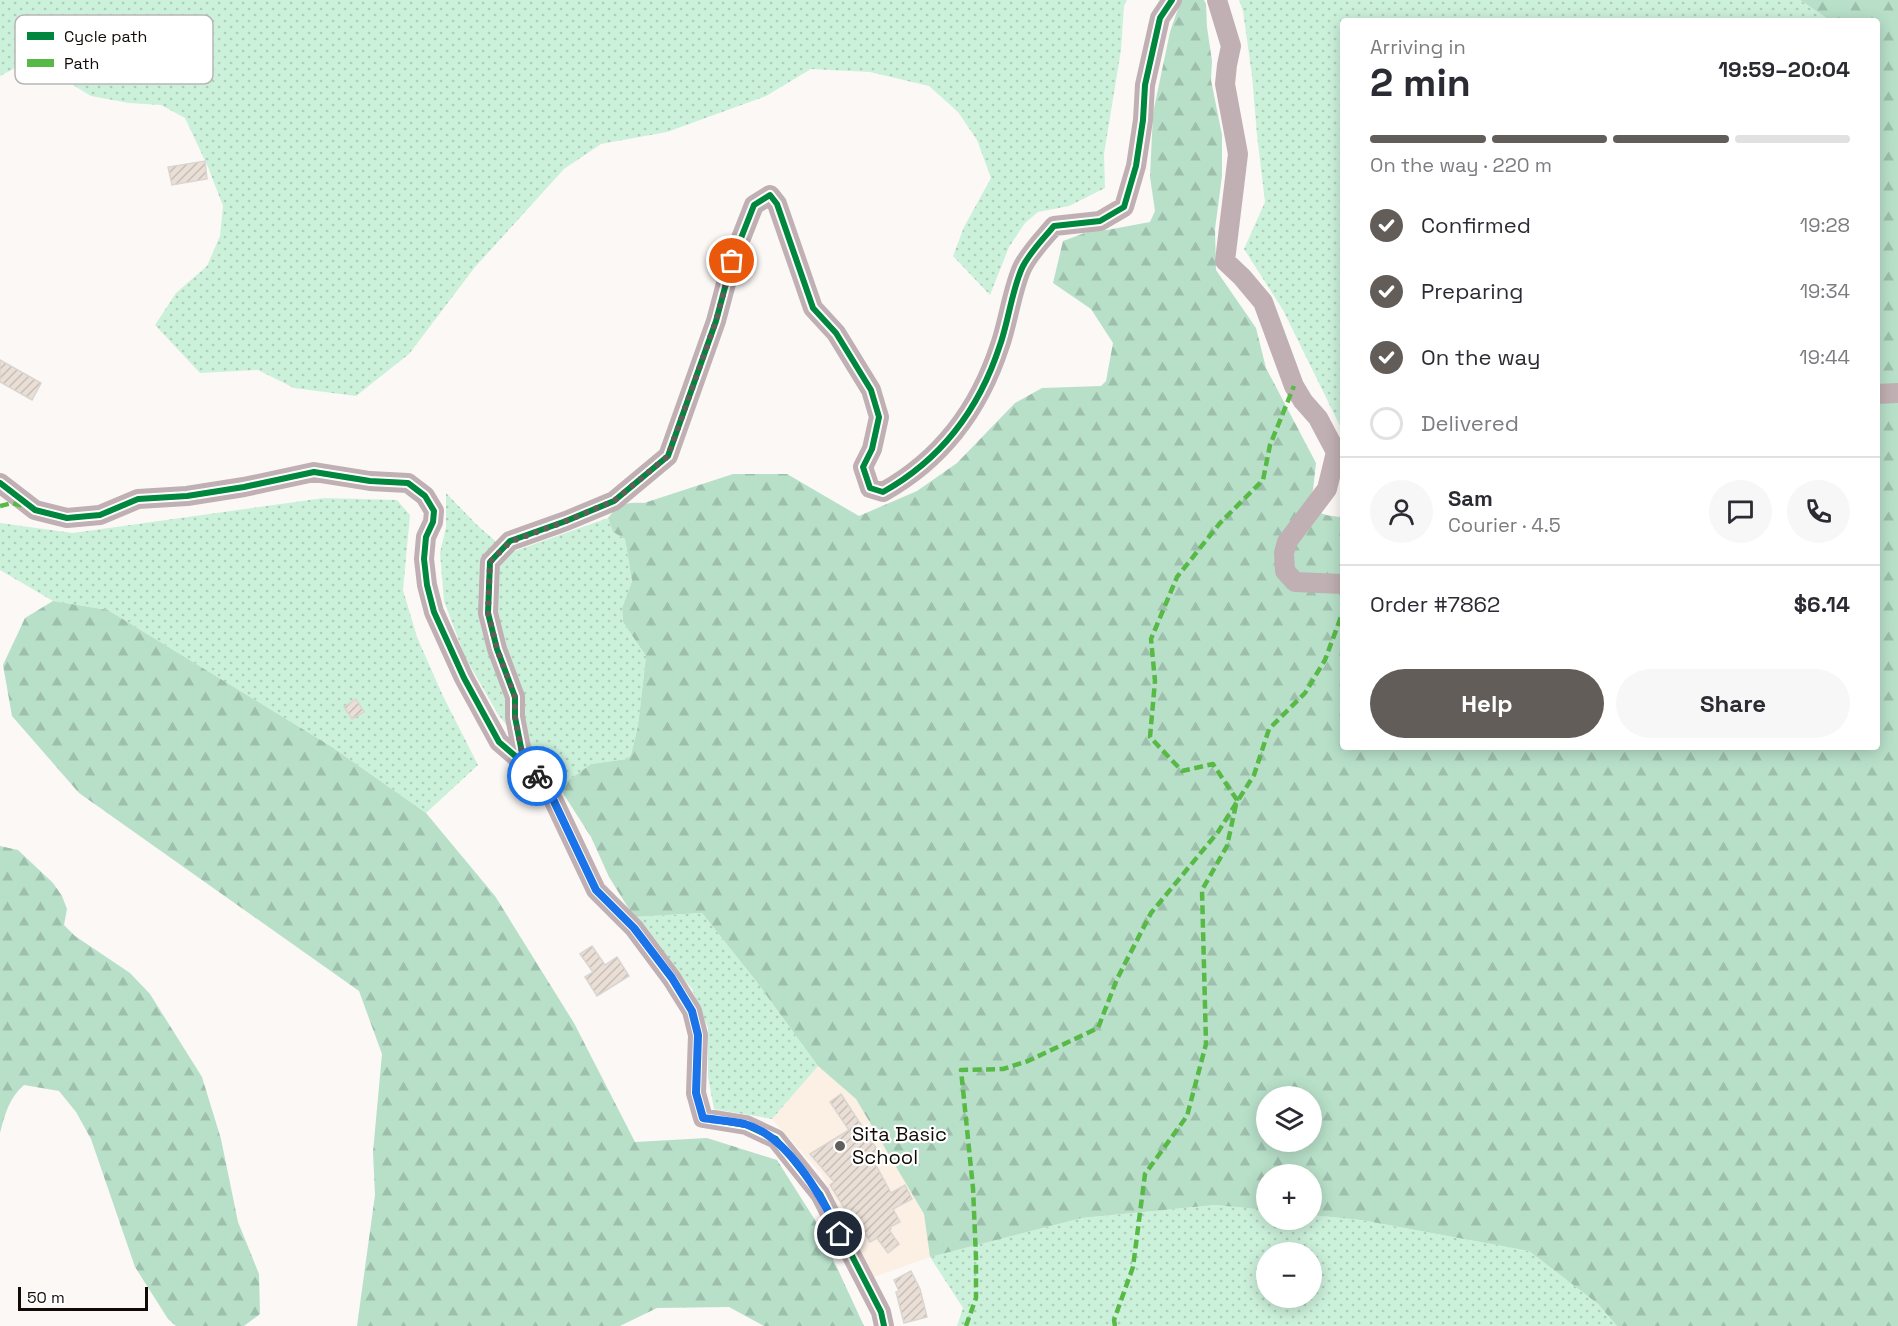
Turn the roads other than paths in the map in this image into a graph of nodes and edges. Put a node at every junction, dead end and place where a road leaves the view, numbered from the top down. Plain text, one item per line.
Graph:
1 (1172, 0) edge
2 (1217, 0) edge
3 (1898, 393) edge
4 (1880, 394) edge
5 (0, 483) edge
6 (1340, 584) edge
7 (524, 763) junction
8 (884, 1326) edge

1 - 7 street
2 - 6 street
3 - 4 street
5 - 7 street
7 - 8 street

